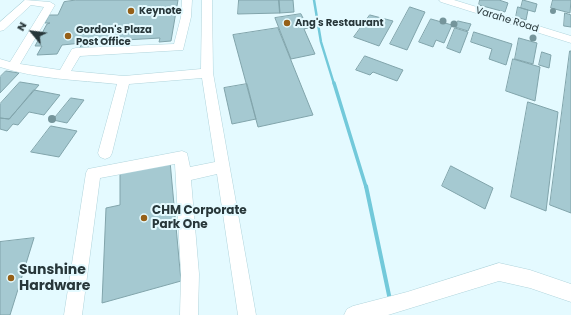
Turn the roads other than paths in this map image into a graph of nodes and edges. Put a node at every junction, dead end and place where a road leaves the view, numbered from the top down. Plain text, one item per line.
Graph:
1 (187, 0) edge
2 (207, 0) edge
3 (444, 0) edge
4 (30, 1) edge
5 (53, 3) edge
6 (206, 16) junction
7 (186, 17) junction
8 (0, 28) edge
9 (571, 40) edge
10 (0, 63) edge
11 (13, 67) junction
12 (207, 73) junction
13 (63, 75) junction
14 (124, 80) junction
15 (106, 153) dead end
16 (222, 167) junction
17 (184, 175) junction
18 (571, 292) edge
19 (73, 315) edge
20 (189, 315) edge
21 (247, 315) edge
22 (353, 315) edge

1 - 7 street
2 - 6 street
3 - 9 street, Varahe Road
4 - 5 street
4 - 8 street
5 - 11 street
6 - 7 street
6 - 12 street
7 - 13 street
10 - 11 street
11 - 13 street
12 - 14 street
12 - 16 street
13 - 14 street
14 - 15 street
16 - 17 street
16 - 21 street
17 - 19 street
17 - 20 street
18 - 22 street

